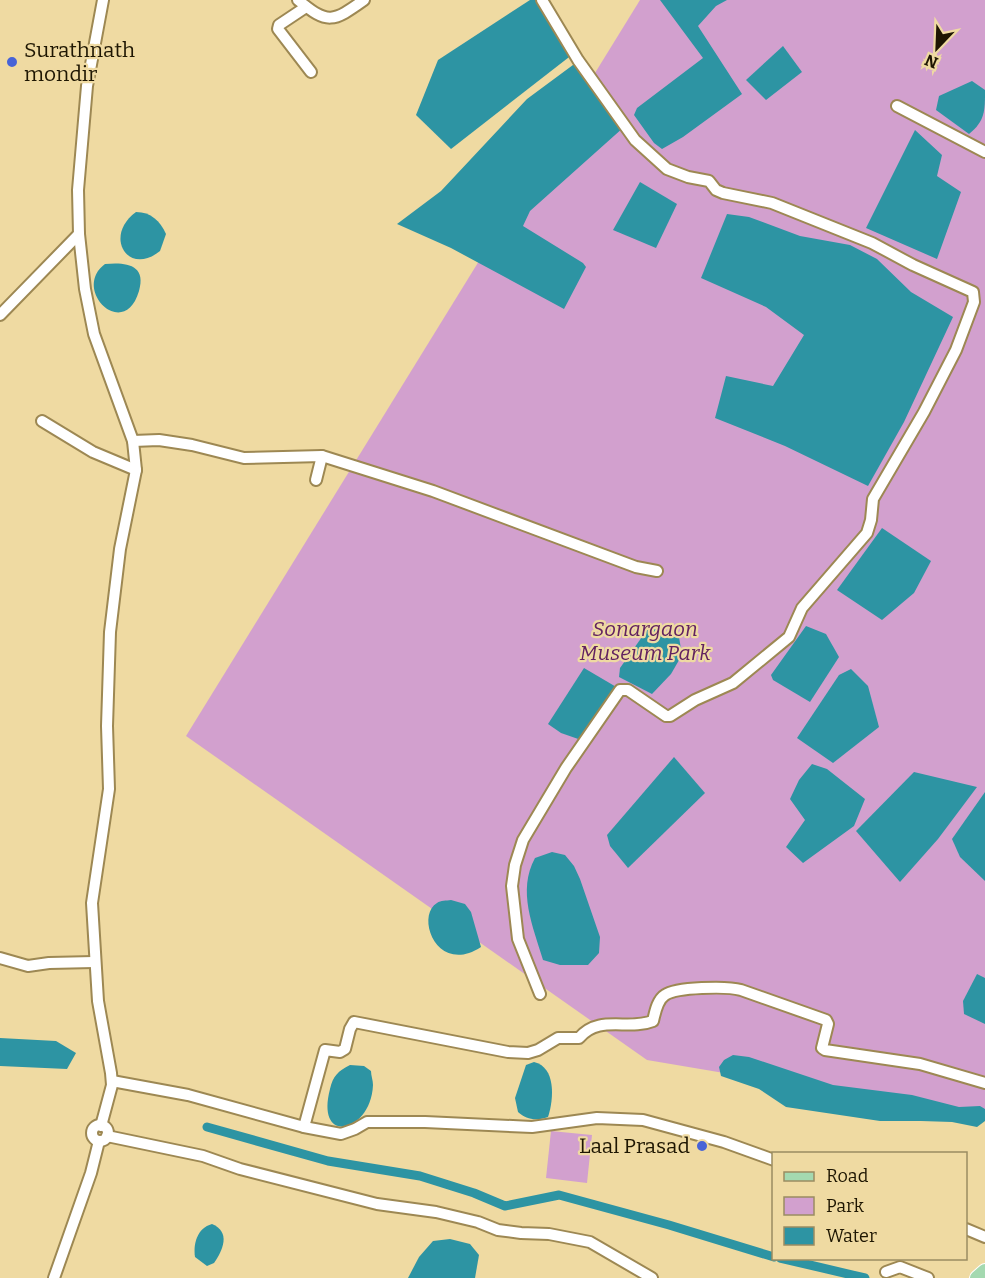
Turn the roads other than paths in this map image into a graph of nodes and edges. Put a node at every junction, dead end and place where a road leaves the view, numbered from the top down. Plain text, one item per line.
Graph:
1 (103, 0) edge
2 (364, 0) edge
3 (542, 0) edge
4 (302, 3) edge
5 (311, 72) dead end
6 (897, 106) dead end
7 (985, 152) edge
8 (79, 234) junction
9 (0, 315) edge
10 (42, 421) dead end
11 (133, 441) junction
12 (322, 456) junction
13 (136, 470) junction
14 (316, 480) dead end
15 (657, 571) dead end
16 (0, 958) edge
17 (94, 962) junction
18 (540, 994) dead end
19 (111, 1081) junction
20 (985, 1083) edge
21 (304, 1127) junction
22 (103, 1134) junction
23 (772, 1159) edge
24 (967, 1229) edge
25 (985, 1237) edge
26 (900, 1263) edge
27 (886, 1272) dead end
28 (985, 1272) edge
29 (54, 1278) edge
30 (652, 1278) edge
31 (928, 1278) edge
32 (977, 1278) edge

1 - 8 street
2 - 4 street
3 - 18 street
4 - 5 street
6 - 7 street
8 - 9 street
8 - 11 street
10 - 13 street
11 - 12 street
11 - 13 street
12 - 14 street
12 - 15 street
13 - 17 street
16 - 17 street
17 - 19 street
19 - 21 street
19 - 22 street
20 - 21 street
21 - 23 street
22 - 29 street
22 - 30 street
24 - 25 street
26 - 27 street
26 - 31 street
28 - 32 main road

